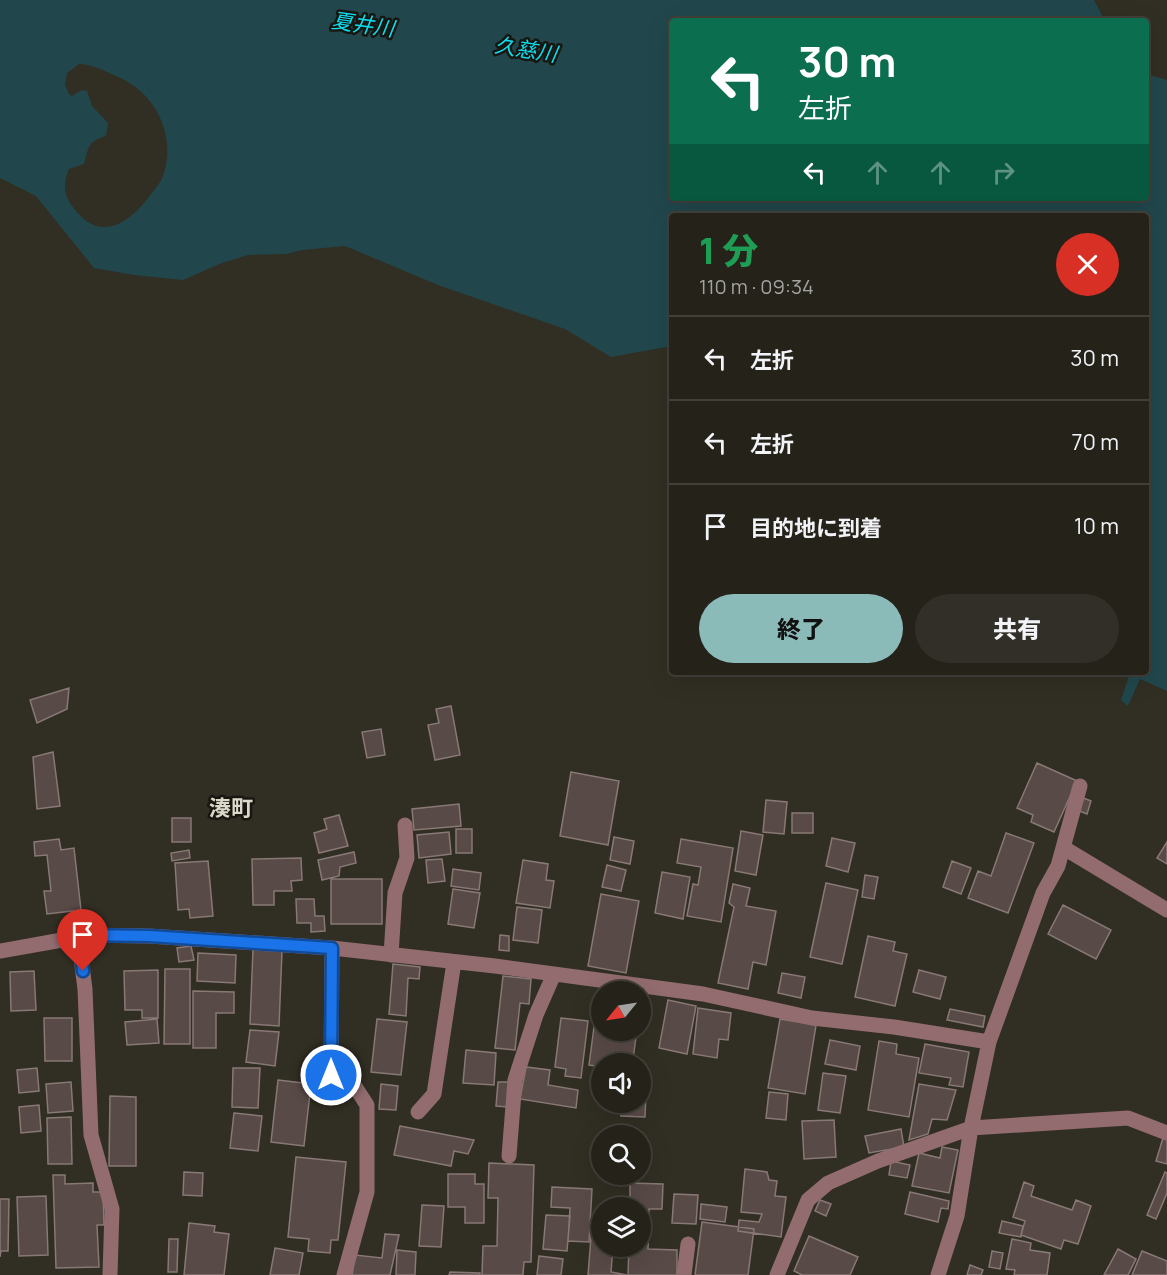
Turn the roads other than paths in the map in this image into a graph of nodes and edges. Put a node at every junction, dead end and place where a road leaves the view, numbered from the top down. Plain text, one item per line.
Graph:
1 (1080, 786) dead end
2 (405, 825) dead end
3 (1064, 848) junction
4 (1167, 910) edge
5 (78, 935) junction
6 (332, 948) junction
7 (0, 951) edge
8 (391, 955) junction
9 (454, 962) junction
10 (554, 974) junction
11 (989, 1042) junction
12 (418, 1112) dead end
13 (971, 1128) junction
14 (1167, 1133) edge
15 (508, 1156) dead end
16 (688, 1244) dead end
17 (110, 1275) edge
18 (344, 1275) edge
19 (684, 1275) edge
20 (777, 1275) edge
21 (939, 1275) edge

1 - 3 street
2 - 8 street
3 - 4 street
3 - 11 street
5 - 6 street
5 - 7 street
5 - 17 street
6 - 8 street
6 - 18 street
8 - 9 street
9 - 10 street
9 - 12 street
10 - 11 street
10 - 15 street
11 - 13 street
13 - 14 street
13 - 20 street
13 - 21 street
16 - 19 street

